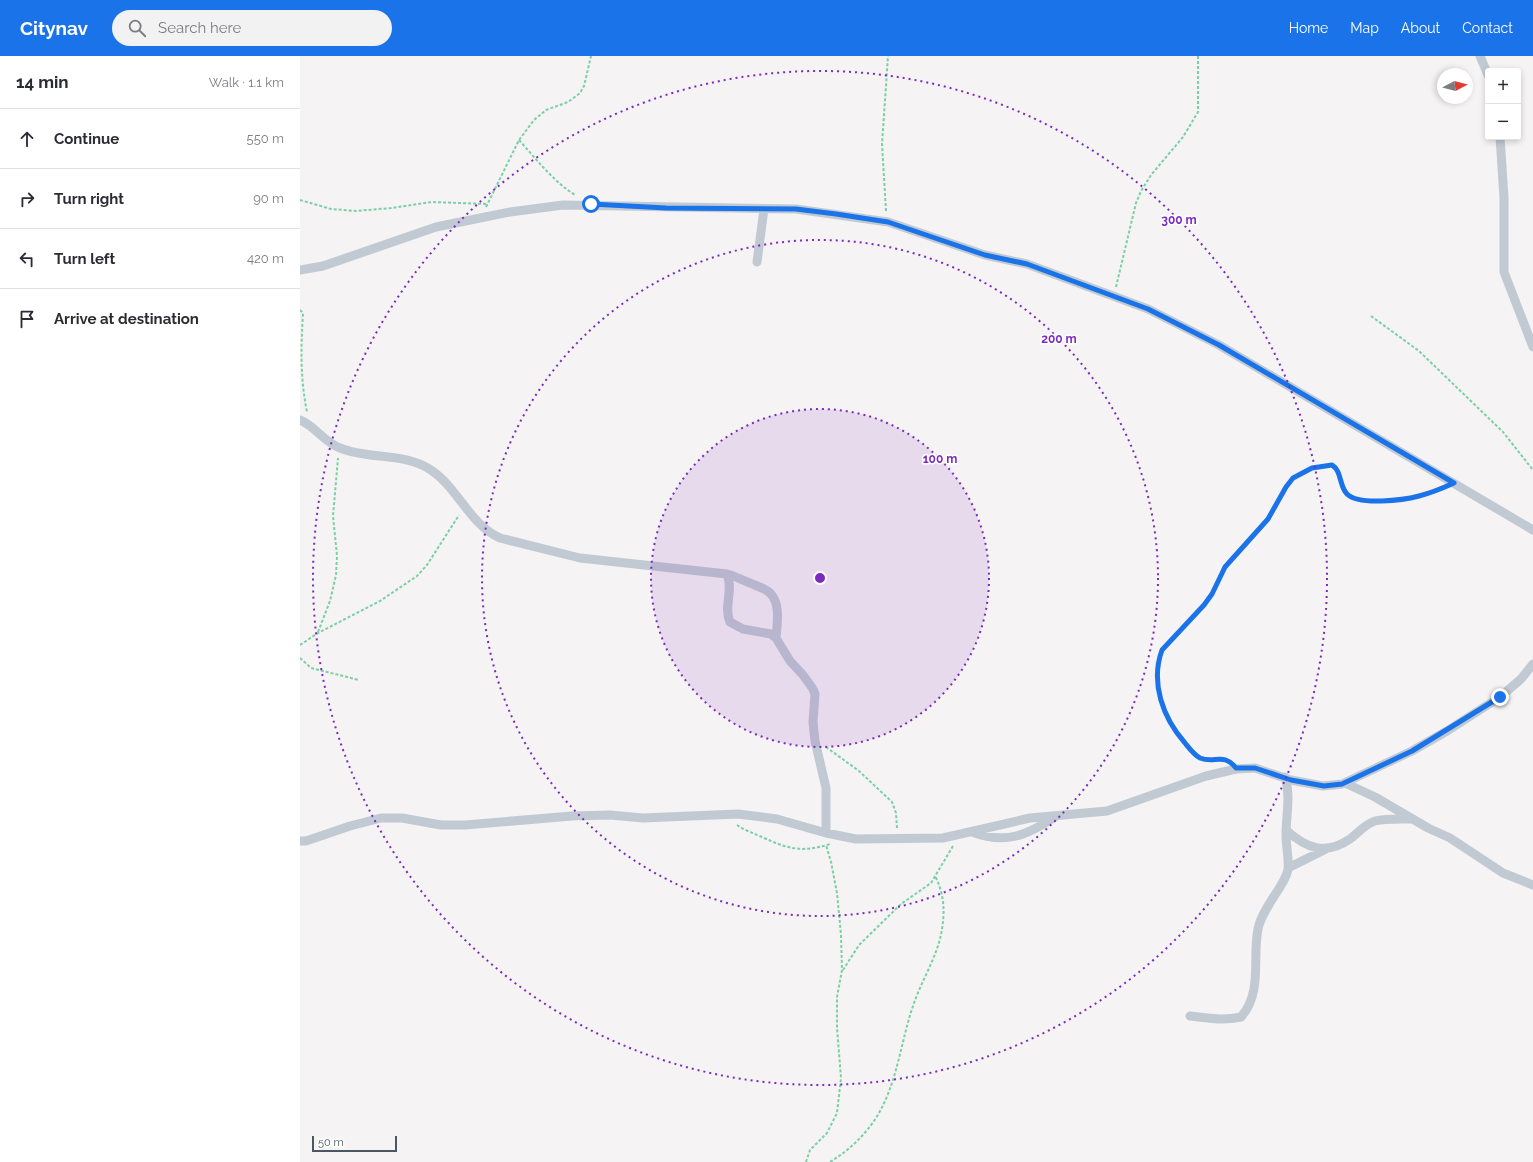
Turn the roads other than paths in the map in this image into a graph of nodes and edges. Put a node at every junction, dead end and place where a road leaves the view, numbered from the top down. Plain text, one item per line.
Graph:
1 (1480, 56) edge
2 (1485, 68) edge
3 (1500, 140) edge
4 (764, 208) junction
5 (757, 262) dead end
6 (300, 270) edge
7 (1533, 347) edge
8 (300, 420) edge
9 (1533, 530) edge
10 (727, 574) junction
11 (776, 638) junction
12 (1533, 664) edge
13 (1285, 778) junction
14 (1344, 783) junction
15 (1058, 815) junction
16 (1415, 819) junction
17 (1286, 830) junction
18 (972, 832) junction
19 (826, 833) junction
20 (300, 841) edge
21 (1329, 847) junction
22 (1288, 868) junction
23 (1533, 885) edge
24 (1190, 1016) dead end

1 - 2 street
3 - 7 street
4 - 5 street
4 - 6 street
4 - 9 street
8 - 10 street
10 - 11 street
10 - 11 street
11 - 19 street
12 - 14 street
13 - 14 street
13 - 15 street
13 - 17 street
14 - 16 street
15 - 18 street
15 - 18 street
16 - 21 street
16 - 23 street
17 - 21 street
17 - 22 street
18 - 19 street
19 - 20 street
21 - 22 street
22 - 24 street

